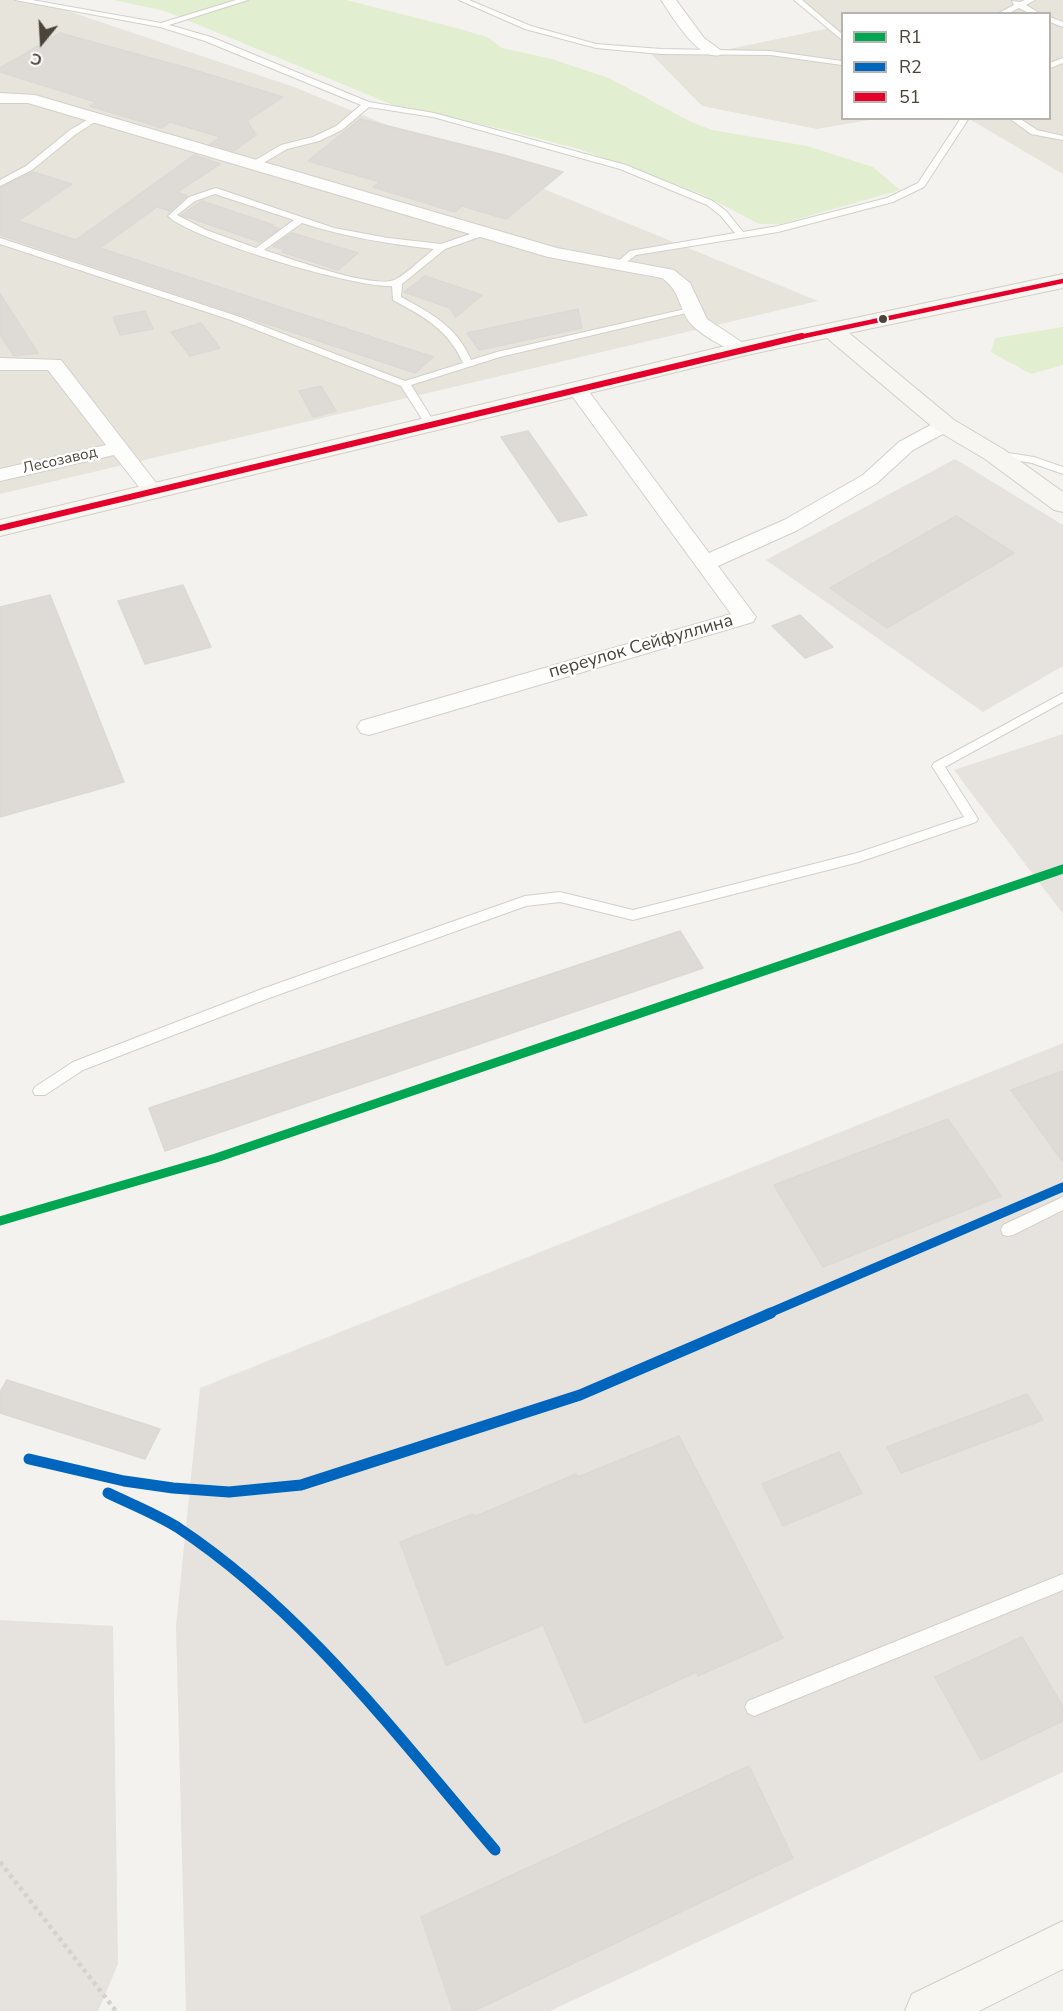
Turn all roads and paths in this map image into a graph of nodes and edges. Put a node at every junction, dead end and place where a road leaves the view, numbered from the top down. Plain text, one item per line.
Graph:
1 (19, 0) edge
2 (244, 0) edge
3 (463, 0) edge
4 (668, 0) edge
5 (798, 0) edge
6 (1008, 0) edge
7 (1031, 0) edge
8 (1019, 5) junction
9 (1004, 12) edge
10 (1034, 12) edge
11 (161, 25) junction
12 (841, 36) edge
13 (715, 52) junction
14 (841, 63) edge
15 (0, 98) edge
16 (367, 104) junction
17 (97, 118) junction
18 (964, 120) edge
19 (1016, 120) edge
20 (1063, 138) edge
21 (255, 164) junction
22 (0, 183) edge
23 (300, 220) junction
24 (485, 232) junction
25 (741, 235) junction
26 (0, 241) edge
27 (442, 247) junction
28 (260, 250) junction
29 (620, 264) junction
30 (1063, 281) edge
31 (397, 283) junction
32 (694, 310) junction
33 (830, 330) junction
34 (742, 349) junction
35 (0, 364) edge
36 (468, 364) junction
37 (405, 384) junction
38 (576, 389) junction
39 (431, 425) junction
40 (945, 425) junction
41 (119, 448) junction
42 (994, 454) junction
43 (1063, 471) edge
44 (0, 475) edge
45 (153, 492) junction
46 (1063, 504) edge
47 (0, 528) edge
48 (706, 563) junction
49 (1063, 697) edge
50 (369, 727) dead end
51 (40, 1091) dead end
52 (1063, 1203) edge
53 (1008, 1230) dead end
54 (1063, 1582) edge
55 (754, 1707) dead end
56 (0, 1862) edge
57 (1063, 1944) edge
58 (116, 2011) edge
59 (929, 2011) edge

1 - 11 lane
2 - 11 lane
3 - 13 lane
4 - 13 street
5 - 12 lane
6 - 8 lane
7 - 8 lane
8 - 9 lane
8 - 10 lane
11 - 16 lane
13 - 14 lane
15 - 17 street
16 - 21 lane
16 - 25 lane
17 - 21 street
17 - 22 lane
18 - 25 lane
19 - 20 lane
21 - 24 street
23 - 27 lane
23 - 28 lane
23 - 28 lane
24 - 27 lane
24 - 29 street
25 - 29 lane
26 - 37 lane
27 - 31 lane
28 - 31 lane
29 - 32 street
30 - 33 main road
31 - 36 lane
32 - 34 street
32 - 36 lane
33 - 34 main road
33 - 40 main road
34 - 38 main road
35 - 41 street
36 - 37 lane
37 - 39 lane
38 - 39 main road
38 - 48 street, переулок Сейфуллина
39 - 45 main road
40 - 42 main road
40 - 48 street
41 - 44 street, Лесозавод
41 - 45 street
42 - 43 lane
42 - 46 main road
45 - 47 main road
48 - 50 street, переулок Сейфуллина
49 - 51 lane
52 - 53 lane
54 - 55 lane
56 - 58 path
57 - 59 main road

